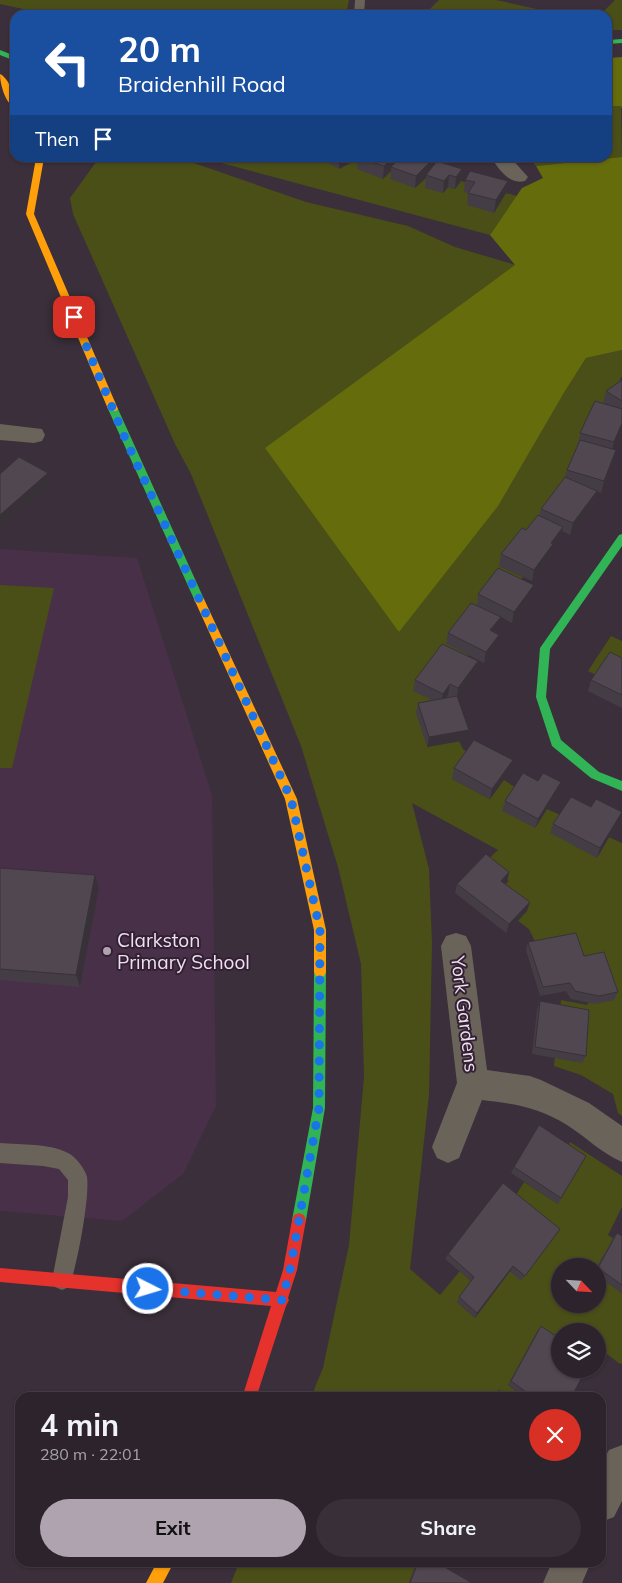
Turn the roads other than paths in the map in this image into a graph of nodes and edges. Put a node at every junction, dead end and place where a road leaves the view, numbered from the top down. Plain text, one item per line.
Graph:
1 (3, 80) edge
2 (10, 100) edge
3 (39, 162) edge
4 (505, 162) edge
5 (51, 164) dead end
6 (518, 177) dead end
7 (32, 198) junction
8 (0, 432) edge
9 (34, 435) dead end
10 (622, 538) edge
11 (622, 786) edge
12 (456, 946) dead end
13 (473, 1083) junction
14 (622, 1146) edge
15 (448, 1147) dead end
16 (0, 1152) edge
17 (0, 1275) edge
18 (62, 1280) junction
19 (282, 1300) junction
20 (251, 1392) edge
21 (622, 1463) edge
22 (606, 1494) edge
23 (163, 1567) edge
24 (570, 1567) edge
25 (154, 1583) edge
26 (562, 1583) edge

1 - 2 street
3 - 7 street
4 - 6 street
5 - 7 street
7 - 19 street
8 - 9 street
10 - 11 street
12 - 13 street, York Gardens
13 - 14 street, York Gardens
13 - 15 street, York Gardens
16 - 18 lane
17 - 18 street
18 - 19 street
19 - 20 street
21 - 22 street
23 - 25 street
24 - 26 street

